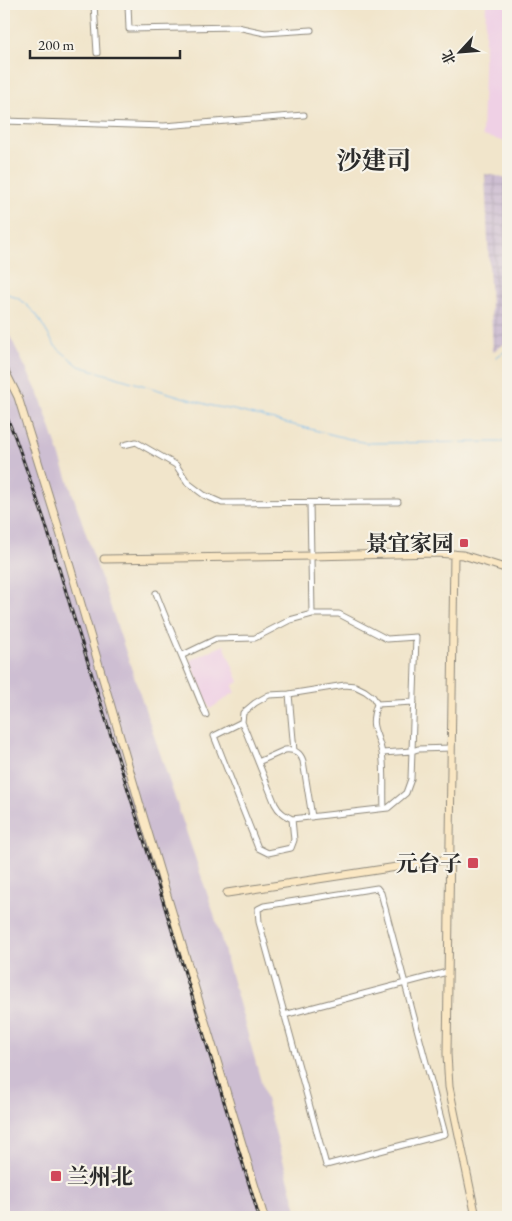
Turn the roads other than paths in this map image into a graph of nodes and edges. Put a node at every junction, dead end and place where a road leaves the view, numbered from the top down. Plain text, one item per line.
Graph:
1 (94, 4) edge
2 (128, 4) edge
3 (311, 30) dead end
4 (97, 53) dead end
5 (304, 115) dead end
6 (4, 121) edge
7 (4, 369) edge
8 (124, 445) dead end
9 (398, 502) dead end
10 (310, 503) junction
11 (454, 554) junction
12 (312, 556) junction
13 (104, 559) dead end
14 (508, 569) edge
15 (156, 593) dead end
16 (312, 614) junction
17 (183, 655) junction
18 (289, 694) junction
19 (414, 702) junction
20 (377, 704) junction
21 (206, 715) dead end
22 (242, 722) junction
23 (451, 748) junction
24 (294, 751) junction
25 (412, 751) junction
26 (382, 753) junction
27 (258, 762) junction
28 (384, 808) junction
29 (312, 817) junction
30 (292, 819) junction
31 (449, 859) junction
32 (227, 892) dead end
33 (448, 972) junction
34 (405, 982) junction
35 (284, 1015) junction
36 (264, 1217) edge
37 (476, 1217) edge

1 - 4 street
2 - 3 street
5 - 6 street
7 - 36 street
8 - 10 street
9 - 10 street
10 - 12 street
11 - 12 street
11 - 14 street
11 - 23 street
12 - 13 street
12 - 16 street
15 - 17 street
16 - 17 street
16 - 19 street
17 - 21 street
18 - 20 street
18 - 22 street
18 - 24 street
19 - 20 street
19 - 25 street
20 - 26 street
22 - 27 street
22 - 30 street
23 - 25 street
23 - 31 street
24 - 27 street
24 - 29 street
25 - 26 street
25 - 28 street
26 - 28 street
27 - 30 street
28 - 29 street
29 - 30 street
31 - 32 street
31 - 33 street
33 - 34 street
33 - 37 street
34 - 35 street
34 - 35 street
34 - 35 street

